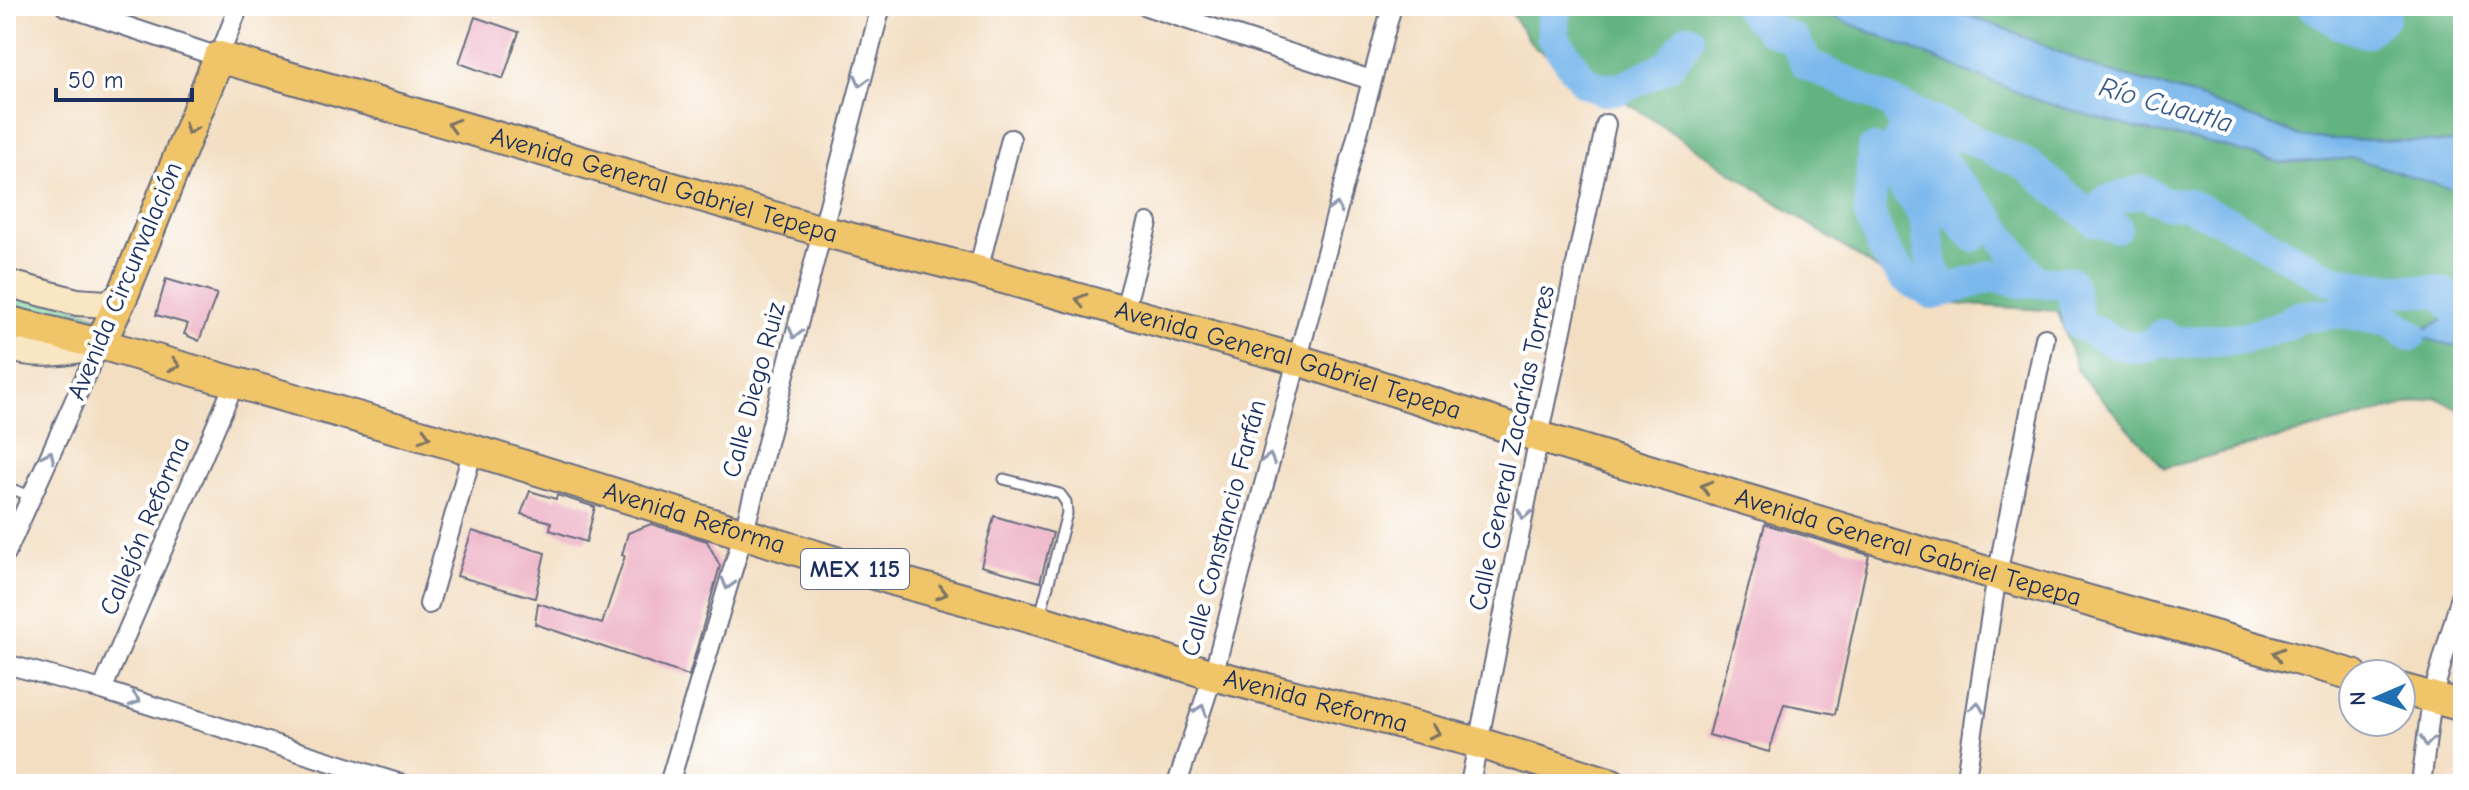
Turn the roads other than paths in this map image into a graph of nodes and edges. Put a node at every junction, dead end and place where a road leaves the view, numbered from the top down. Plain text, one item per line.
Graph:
1 (65, 6) edge
2 (239, 6) edge
3 (881, 6) edge
4 (1146, 6) edge
5 (1392, 6) edge
6 (219, 57) junction
7 (1371, 80) junction
8 (1606, 124) dead end
9 (1011, 139) dead end
10 (1148, 223) dead end
11 (822, 231) junction
12 (978, 271) junction
13 (6, 283) edge
14 (6, 303) edge
15 (1124, 312) junction
16 (111, 320) junction
17 (6, 321) edge
18 (2045, 338) dead end
19 (6, 347) edge
20 (1295, 359) junction
21 (235, 382) junction
22 (1539, 437) junction
23 (473, 450) junction
24 (1004, 479) dead end
25 (6, 487) edge
26 (31, 496) junction
27 (743, 535) junction
28 (6, 553) edge
29 (1997, 575) junction
30 (2463, 589) edge
31 (429, 604) dead end
32 (1039, 620) junction
33 (6, 664) edge
34 (2337, 671) edge
35 (1213, 675) junction
36 (102, 690) junction
37 (2417, 694) edge
38 (2432, 698) junction
39 (2463, 706) edge
40 (1479, 743) junction
41 (1602, 783) edge
42 (401, 784) edge
43 (669, 784) edge
44 (1177, 784) edge
45 (1470, 784) edge
46 (1965, 784) edge
47 (2421, 784) edge

1 - 6 street
2 - 6 street, Avenida Circunvalación
3 -> 11 street, Calle Diego Ruiz
4 - 7 street
5 - 7 street, Calle Constancio Farfán
11 -> 6 main road, Avenida General Gabriel Tepepa
6 -> 16 main road, Avenida Circunvalación
20 -> 7 street, Calle Constancio Farfán
8 - 22 street, Calle General Zacarías Torres
9 - 12 street
10 - 15 street
11 - 12 main road, Avenida General Gabriel Tepepa
11 -> 27 street, Calle Diego Ruiz
15 -> 12 main road, Avenida General Gabriel Tepepa
13 - 16 street
14 - 16 main road, Avenida Reforma / MEX 115
15 - 20 main road, Avenida General Gabriel Tepepa
16 - 17 main road, Avenida Reforma / MEX 115
16 - 19 street
16 -> 21 main road, Avenida Reforma / MEX 115
26 -> 16 street, Avenida Circunvalación
18 - 29 street
20 - 22 main road, Avenida General Gabriel Tepepa
35 -> 20 street, Calle Constancio Farfán
21 -> 23 main road, Avenida Reforma / MEX 115
21 - 36 street, Callejón Reforma
29 -> 22 main road, Avenida General Gabriel Tepepa
22 -> 40 street, Calle General Zacarías Torres
23 - 27 main road, Avenida Reforma / MEX 115
23 - 31 street
24 - 32 lane
25 - 26 lane
26 - 28 street, Avenida Circunvalación
27 -> 32 main road, Avenida Reforma / MEX 115
27 -> 43 street, Calle Diego Ruiz
34 -> 29 main road, Avenida General Gabriel Tepepa
46 -> 29 street
30 - 38 street
32 - 35 main road, Avenida Reforma / MEX 115
33 - 36 street
35 -> 40 main road, Avenida Reforma / MEX 115
44 -> 35 street, Calle Constancio Farfán
36 -> 42 street
37 - 38 main road
38 - 39 main road
38 -> 47 street
40 - 41 main road, Avenida Reforma / MEX 115
40 - 45 street, Calle General Zacarías Torres

